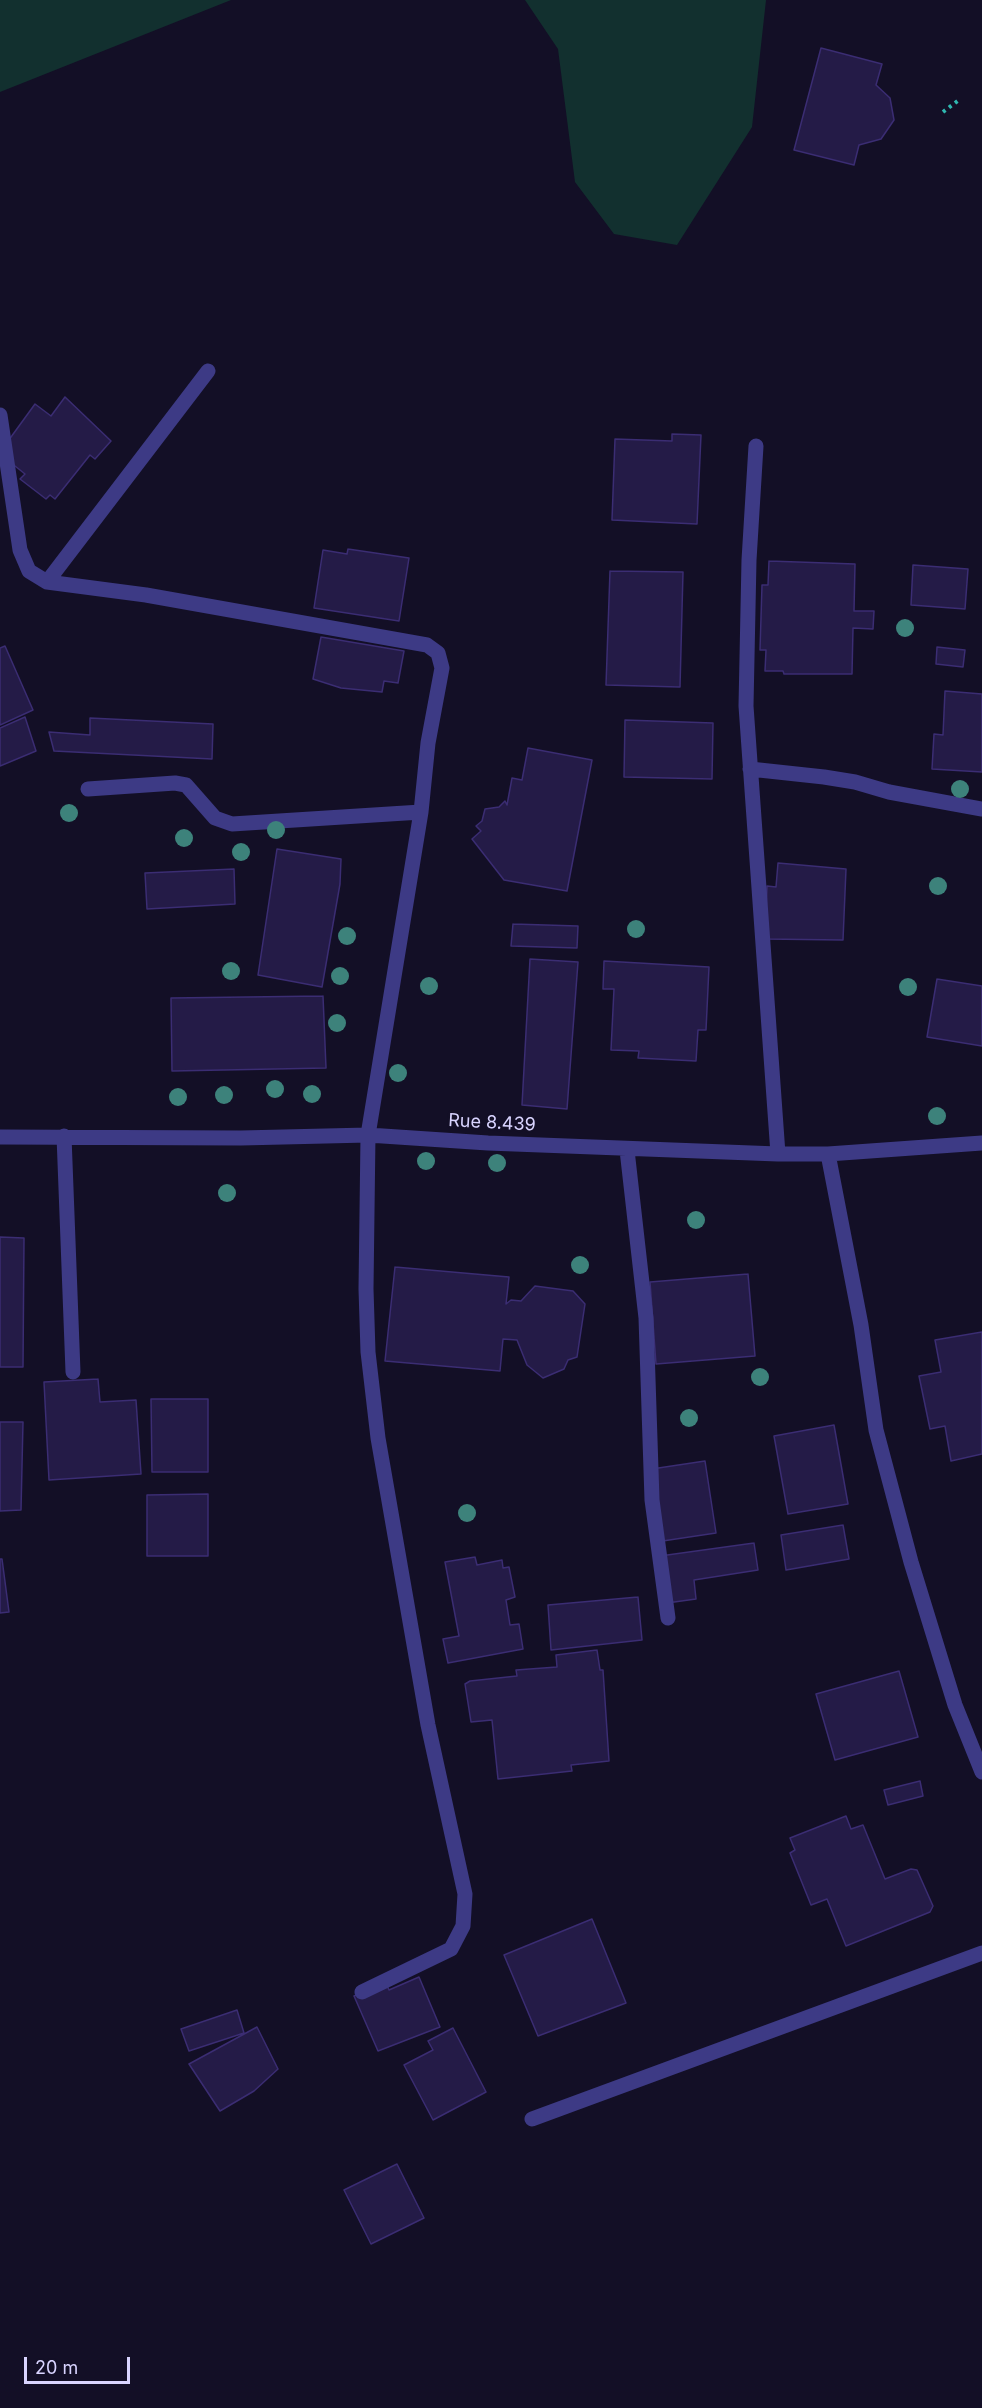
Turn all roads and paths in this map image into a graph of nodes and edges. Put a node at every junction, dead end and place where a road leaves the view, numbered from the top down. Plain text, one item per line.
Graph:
1 (958, 100) dead end
2 (943, 112) dead end
3 (208, 371) dead end
4 (0, 415) edge
5 (756, 446) dead end
6 (47, 582) junction
7 (750, 769) junction
8 (88, 789) dead end
9 (982, 809) edge
10 (421, 812) junction
11 (368, 1135) junction
12 (64, 1136) junction
13 (0, 1137) edge
14 (982, 1143) edge
15 (627, 1150) junction
16 (778, 1154) junction
17 (828, 1154) junction
18 (73, 1372) dead end
19 (668, 1618) dead end
20 (982, 1773) edge
21 (982, 1953) edge
22 (362, 1992) dead end
23 (532, 2119) dead end

1 - 2 path
3 - 6 street
4 - 6 street
5 - 7 street
6 - 10 street
7 - 9 street
7 - 16 street
8 - 10 street
10 - 11 street
11 - 12 street, Rue 8.439
11 - 15 street, Rue 8.439
11 - 22 street
12 - 13 street, Rue 8.439
12 - 18 street
14 - 17 street, Rue 8.439
15 - 16 street, Rue 8.439
15 - 19 street
16 - 17 street, Rue 8.439
17 - 20 street
21 - 23 street

